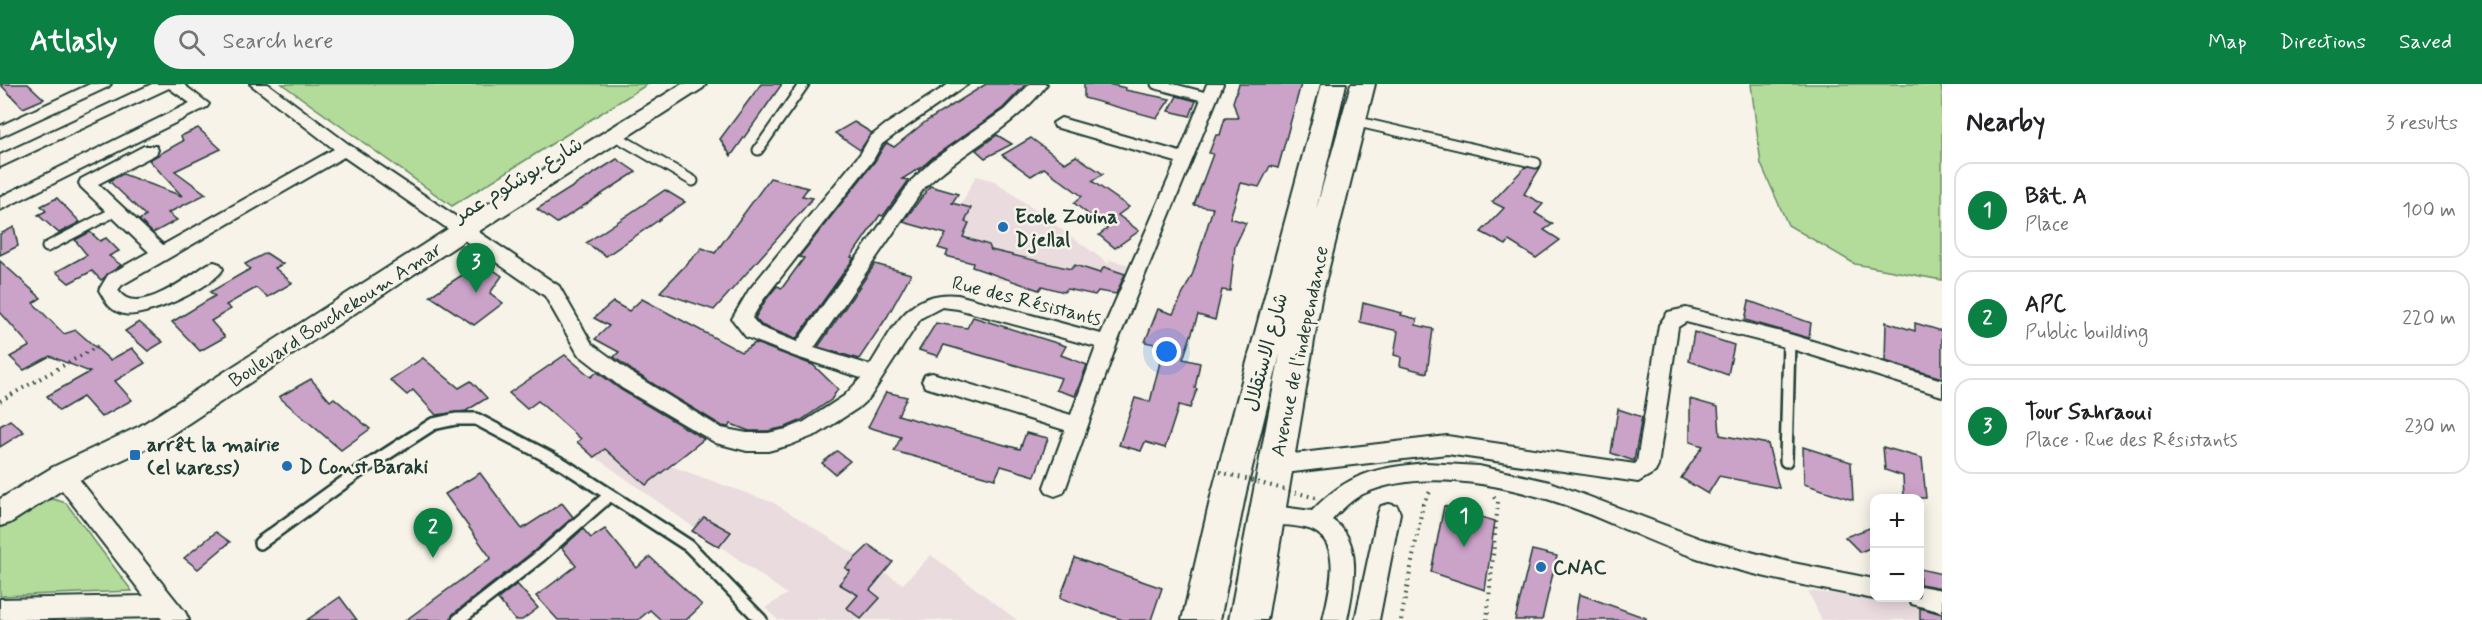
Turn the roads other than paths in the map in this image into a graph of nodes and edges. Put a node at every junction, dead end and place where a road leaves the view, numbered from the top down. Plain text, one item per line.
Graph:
1 (103, 84) edge
2 (165, 84) edge
3 (173, 84) edge
4 (258, 84) edge
5 (674, 84) edge
6 (696, 84) edge
7 (804, 84) edge
8 (960, 84) edge
9 (1039, 84) edge
10 (1155, 84) edge
11 (1334, 84) edge
12 (1363, 84) edge
13 (1174, 86) edge
14 (1213, 91) edge
15 (1354, 121) junction
16 (1061, 123) dead end
17 (1, 130) edge
18 (614, 135) junction
19 (150, 150) dead end
20 (345, 150) junction
21 (758, 150) dead end
22 (1185, 159) junction
23 (0, 162) edge
24 (1536, 163) dead end
25 (693, 181) dead end
26 (0, 204) edge
27 (117, 211) junction
28 (455, 226) junction
29 (47, 247) dead end
30 (162, 254) junction
31 (214, 269) dead end
32 (1789, 341) junction
33 (1107, 343) junction
34 (801, 351) junction
35 (874, 374) junction
36 (932, 381) dead end
37 (1942, 388) edge
38 (1077, 425) junction
39 (1786, 461) dead end
40 (1276, 465) junction
41 (63, 475) junction
42 (1055, 487) dead end
43 (610, 495) junction
44 (1389, 513) dead end
45 (0, 514) edge
46 (1266, 514) junction
47 (1317, 522) junction
48 (260, 543) dead end
49 (1870, 588) edge
50 (1924, 598) edge
51 (1942, 601) edge
52 (0, 610) edge
53 (171, 613) edge
54 (458, 620) edge
55 (761, 620) edge
56 (1201, 620) edge
57 (1248, 620) edge
58 (1335, 620) edge
59 (1367, 620) edge

1 - 17 street
2 - 23 street
3 - 26 street
4 - 20 street, Rue des Résistants
5 - 28 street, شارع بوشكوم عمر
6 - 18 street, Boulevard Bouchekoum Amar
7 - 21 lane
8 - 34 street
9 - 34 street
10 - 13 lane
11 - 56 main road, شارع الاستقلال
12 - 15 main road, Avenue de l'independance
13 - 14 lane
14 - 22 street
15 - 24 lane
15 - 40 main road, Avenue de l'independance
16 - 22 street
18 - 25 lane
18 - 28 street, Boulevard Bouchekoum Amar
19 - 27 street
20 - 28 street, Rue des Résistants
20 - 30 street
22 - 33 street
27 - 29 lane
27 - 30 street
28 - 35 street, Rue des Résistants
28 - 41 street, Boulevard Bouchekoum Amar
30 - 31 street
32 - 37 street
32 - 39 lane
32 - 40 street
33 - 35 street, Rue des Résistants
33 - 38 street
34 - 35 street
36 - 38 street
38 - 42 street
40 - 46 main road, Avenue de l'independance
41 - 45 street, Boulevard Bouchekoum Amar
41 - 53 street
43 - 48 lane
43 - 54 lane
43 - 55 lane
44 - 59 street
46 - 47 street
46 - 57 main road, Avenue de l'independance
47 - 49 street
47 - 58 street
50 - 51 street
52 - 53 street

